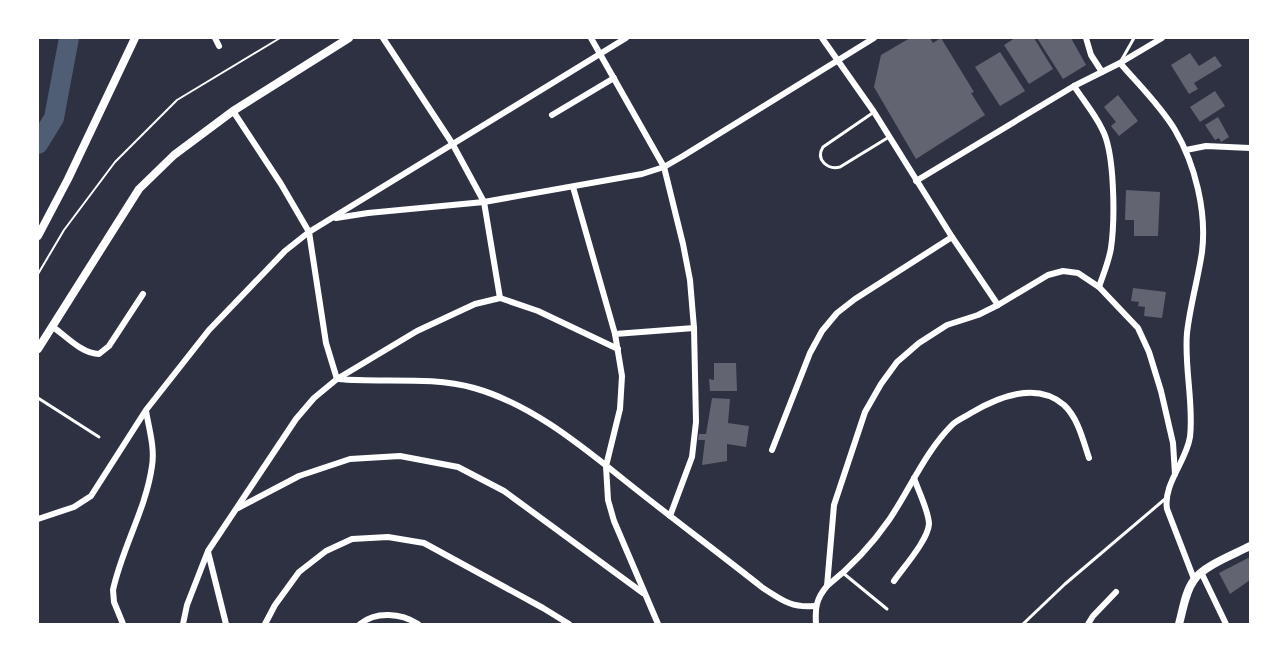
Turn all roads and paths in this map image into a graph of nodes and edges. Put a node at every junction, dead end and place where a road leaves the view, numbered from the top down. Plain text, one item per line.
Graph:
1 (135, 38) edge
2 (215, 38) edge
3 (280, 38) edge
4 (349, 38) edge
5 (383, 38) edge
6 (591, 38) edge
7 (626, 38) edge
8 (822, 38) edge
9 (874, 38) edge
10 (1086, 38) edge
11 (1134, 38) edge
12 (1162, 38) edge
13 (219, 46) dead end
14 (600, 53) junction
15 (837, 60) junction
16 (1120, 63) junction
17 (1102, 72) junction
18 (614, 78) junction
19 (1074, 86) junction
20 (233, 111) junction
21 (874, 112) junction
22 (552, 115) dead end
23 (889, 137) junction
24 (452, 143) junction
25 (1251, 148) edge
26 (1185, 150) junction
27 (664, 166) junction
28 (916, 181) junction
29 (573, 187) junction
30 (365, 198) junction
31 (484, 202) junction
32 (368, 213) junction
33 (333, 218) junction
34 (309, 232) junction
35 (38, 236) edge
36 (952, 237) junction
37 (38, 274) edge
38 (1099, 287) junction
39 (142, 294) dead end
40 (500, 298) junction
41 (998, 305) junction
42 (53, 327) junction
43 (694, 328) junction
44 (615, 334) junction
45 (38, 349) edge
46 (618, 349) junction
47 (337, 379) junction
48 (38, 398) edge
49 (146, 411) junction
50 (99, 437) dead end
51 (772, 450) dead end
52 (1089, 458) dead end
53 (606, 466) junction
54 (1175, 474) junction
55 (914, 478) junction
56 (1165, 499) junction
57 (238, 508) junction
58 (670, 516) junction
59 (38, 519) edge
60 (1251, 546) edge
61 (208, 551) junction
62 (843, 573) junction
63 (1197, 575) junction
64 (894, 581) dead end
65 (827, 586) junction
66 (1116, 592) dead end
67 (643, 593) junction
68 (814, 606) junction
69 (887, 609) dead end
70 (123, 624) edge
71 (183, 624) edge
72 (226, 624) edge
73 (265, 624) edge
74 (360, 624) edge
75 (418, 624) edge
76 (569, 624) edge
77 (658, 624) edge
78 (816, 624) edge
79 (1023, 624) edge
80 (1088, 624) edge
81 (1179, 624) edge
82 (1226, 624) edge

1 - 35 street
2 - 13 street
3 - 37 path
4 - 20 street
5 - 24 street
6 - 14 street
7 - 14 street
8 - 15 street
9 - 15 street
10 - 17 street
11 - 16 lane
12 - 16 street
14 - 18 street
14 - 24 street
15 - 21 street
15 - 27 street
16 - 17 street
16 - 26 street
17 - 19 street
18 - 22 street
18 - 27 street
19 - 28 street
19 - 38 street
20 - 34 street
20 - 42 street
21 - 23 street
21 - 23 lane
23 - 28 street
24 - 30 street
24 - 31 street
25 - 26 street
26 - 54 street
27 - 29 street
27 - 43 street
28 - 36 street
29 - 31 street
29 - 44 street
30 - 32 street
30 - 33 street
31 - 32 street
31 - 40 street
32 - 33 street
33 - 34 street
34 - 47 street
34 - 49 street
36 - 41 street
36 - 51 street
38 - 41 street
38 - 54 street
39 - 42 street
40 - 46 street
40 - 47 street
41 - 65 street
42 - 45 street
43 - 44 street
43 - 58 street
44 - 46 street
46 - 53 street
47 - 53 street
47 - 57 street
48 - 50 lane
49 - 59 street
49 - 70 street
52 - 55 street
53 - 58 street
53 - 67 street
54 - 56 street
55 - 62 street
55 - 64 street
56 - 63 street
56 - 79 lane
57 - 61 street
57 - 67 street
58 - 68 street
60 - 63 street
61 - 71 street
61 - 72 street
62 - 65 street
62 - 69 lane
63 - 81 street
63 - 82 street
65 - 68 street
66 - 80 street
67 - 77 street
68 - 78 street
73 - 76 street
74 - 75 street

